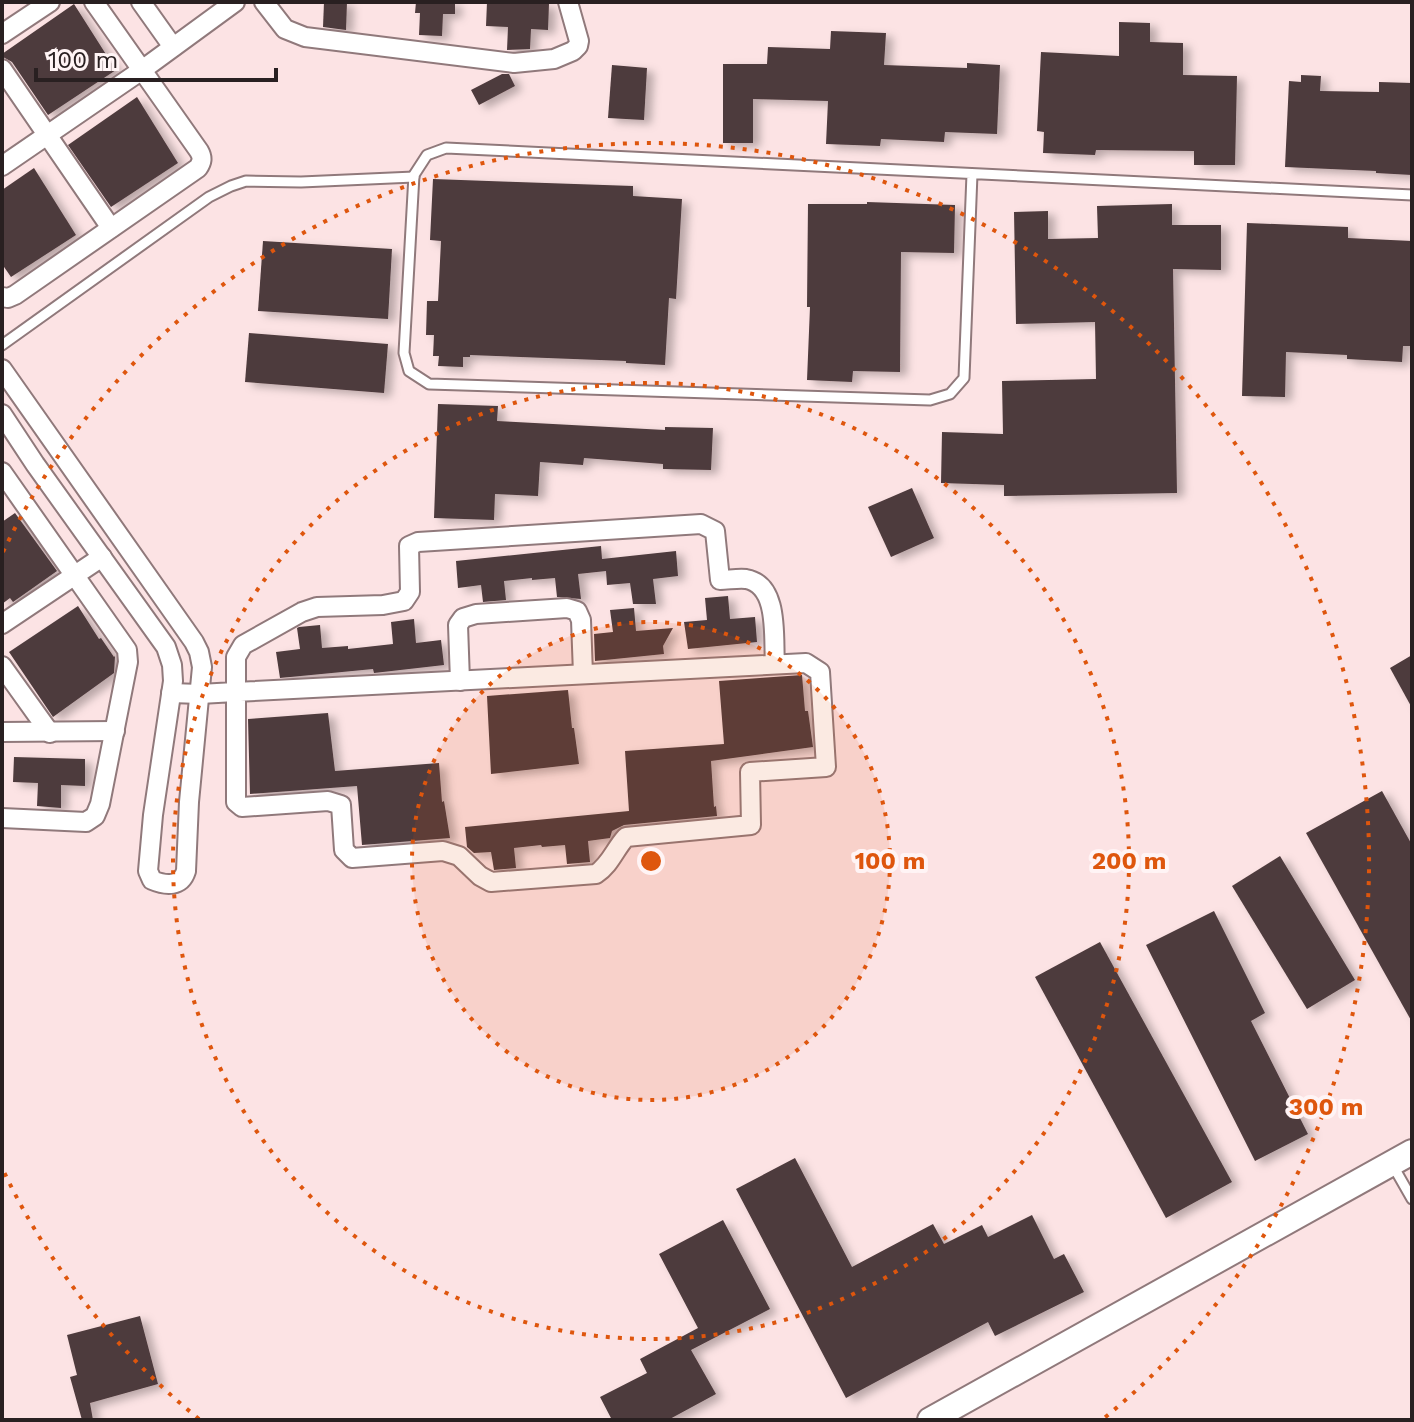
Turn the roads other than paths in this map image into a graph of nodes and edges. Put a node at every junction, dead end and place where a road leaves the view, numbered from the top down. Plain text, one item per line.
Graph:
1 (50, 2) edge
2 (94, 2) edge
3 (141, 2) edge
4 (235, 2) edge
5 (264, 2) edge
6 (568, 2) edge
7 (2, 34) edge
8 (173, 47) junction
9 (2, 69) edge
10 (142, 70) junction
11 (48, 135) junction
12 (2, 166) edge
13 (972, 174) junction
14 (414, 177) junction
15 (1412, 195) edge
16 (111, 228) junction
17 (2, 297) edge
18 (2, 345) edge
19 (2, 369) edge
20 (2, 414) edge
21 (4, 478) edge
22 (102, 557) junction
23 (75, 575) junction
24 (2, 624) edge
25 (775, 664) junction
26 (2, 666) edge
27 (583, 674) junction
28 (460, 681) junction
29 (235, 692) junction
30 (171, 693) junction
31 (200, 694) junction
32 (115, 731) junction
33 (2, 732) edge
34 (50, 733) junction
35 (2, 818) edge
36 (152, 823) junction
37 (188, 826) junction
38 (1402, 1157) edge
39 (1412, 1199) edge
40 (930, 1420) edge

1 - 7 street
2 - 10 street
3 - 8 street
4 - 8 street
5 - 6 street
8 - 10 street
9 - 11 street
10 - 11 street
10 - 16 street
11 - 12 street
11 - 16 street
13 - 14 lane
13 - 14 lane
13 - 15 lane
14 - 18 lane
16 - 17 street
19 - 31 street
20 - 22 street
21 - 23 street
22 - 23 street
22 - 30 street
23 - 24 street
23 - 32 street
25 - 27 street
25 - 29 street
25 - 29 street
26 - 34 street
27 - 28 street
27 - 28 street
28 - 29 street
29 - 31 street
30 - 31 street
30 - 36 street
31 - 37 street
32 - 34 street
32 - 35 street
33 - 34 street
36 - 37 street
36 - 37 street
38 - 39 lane
38 - 40 street

